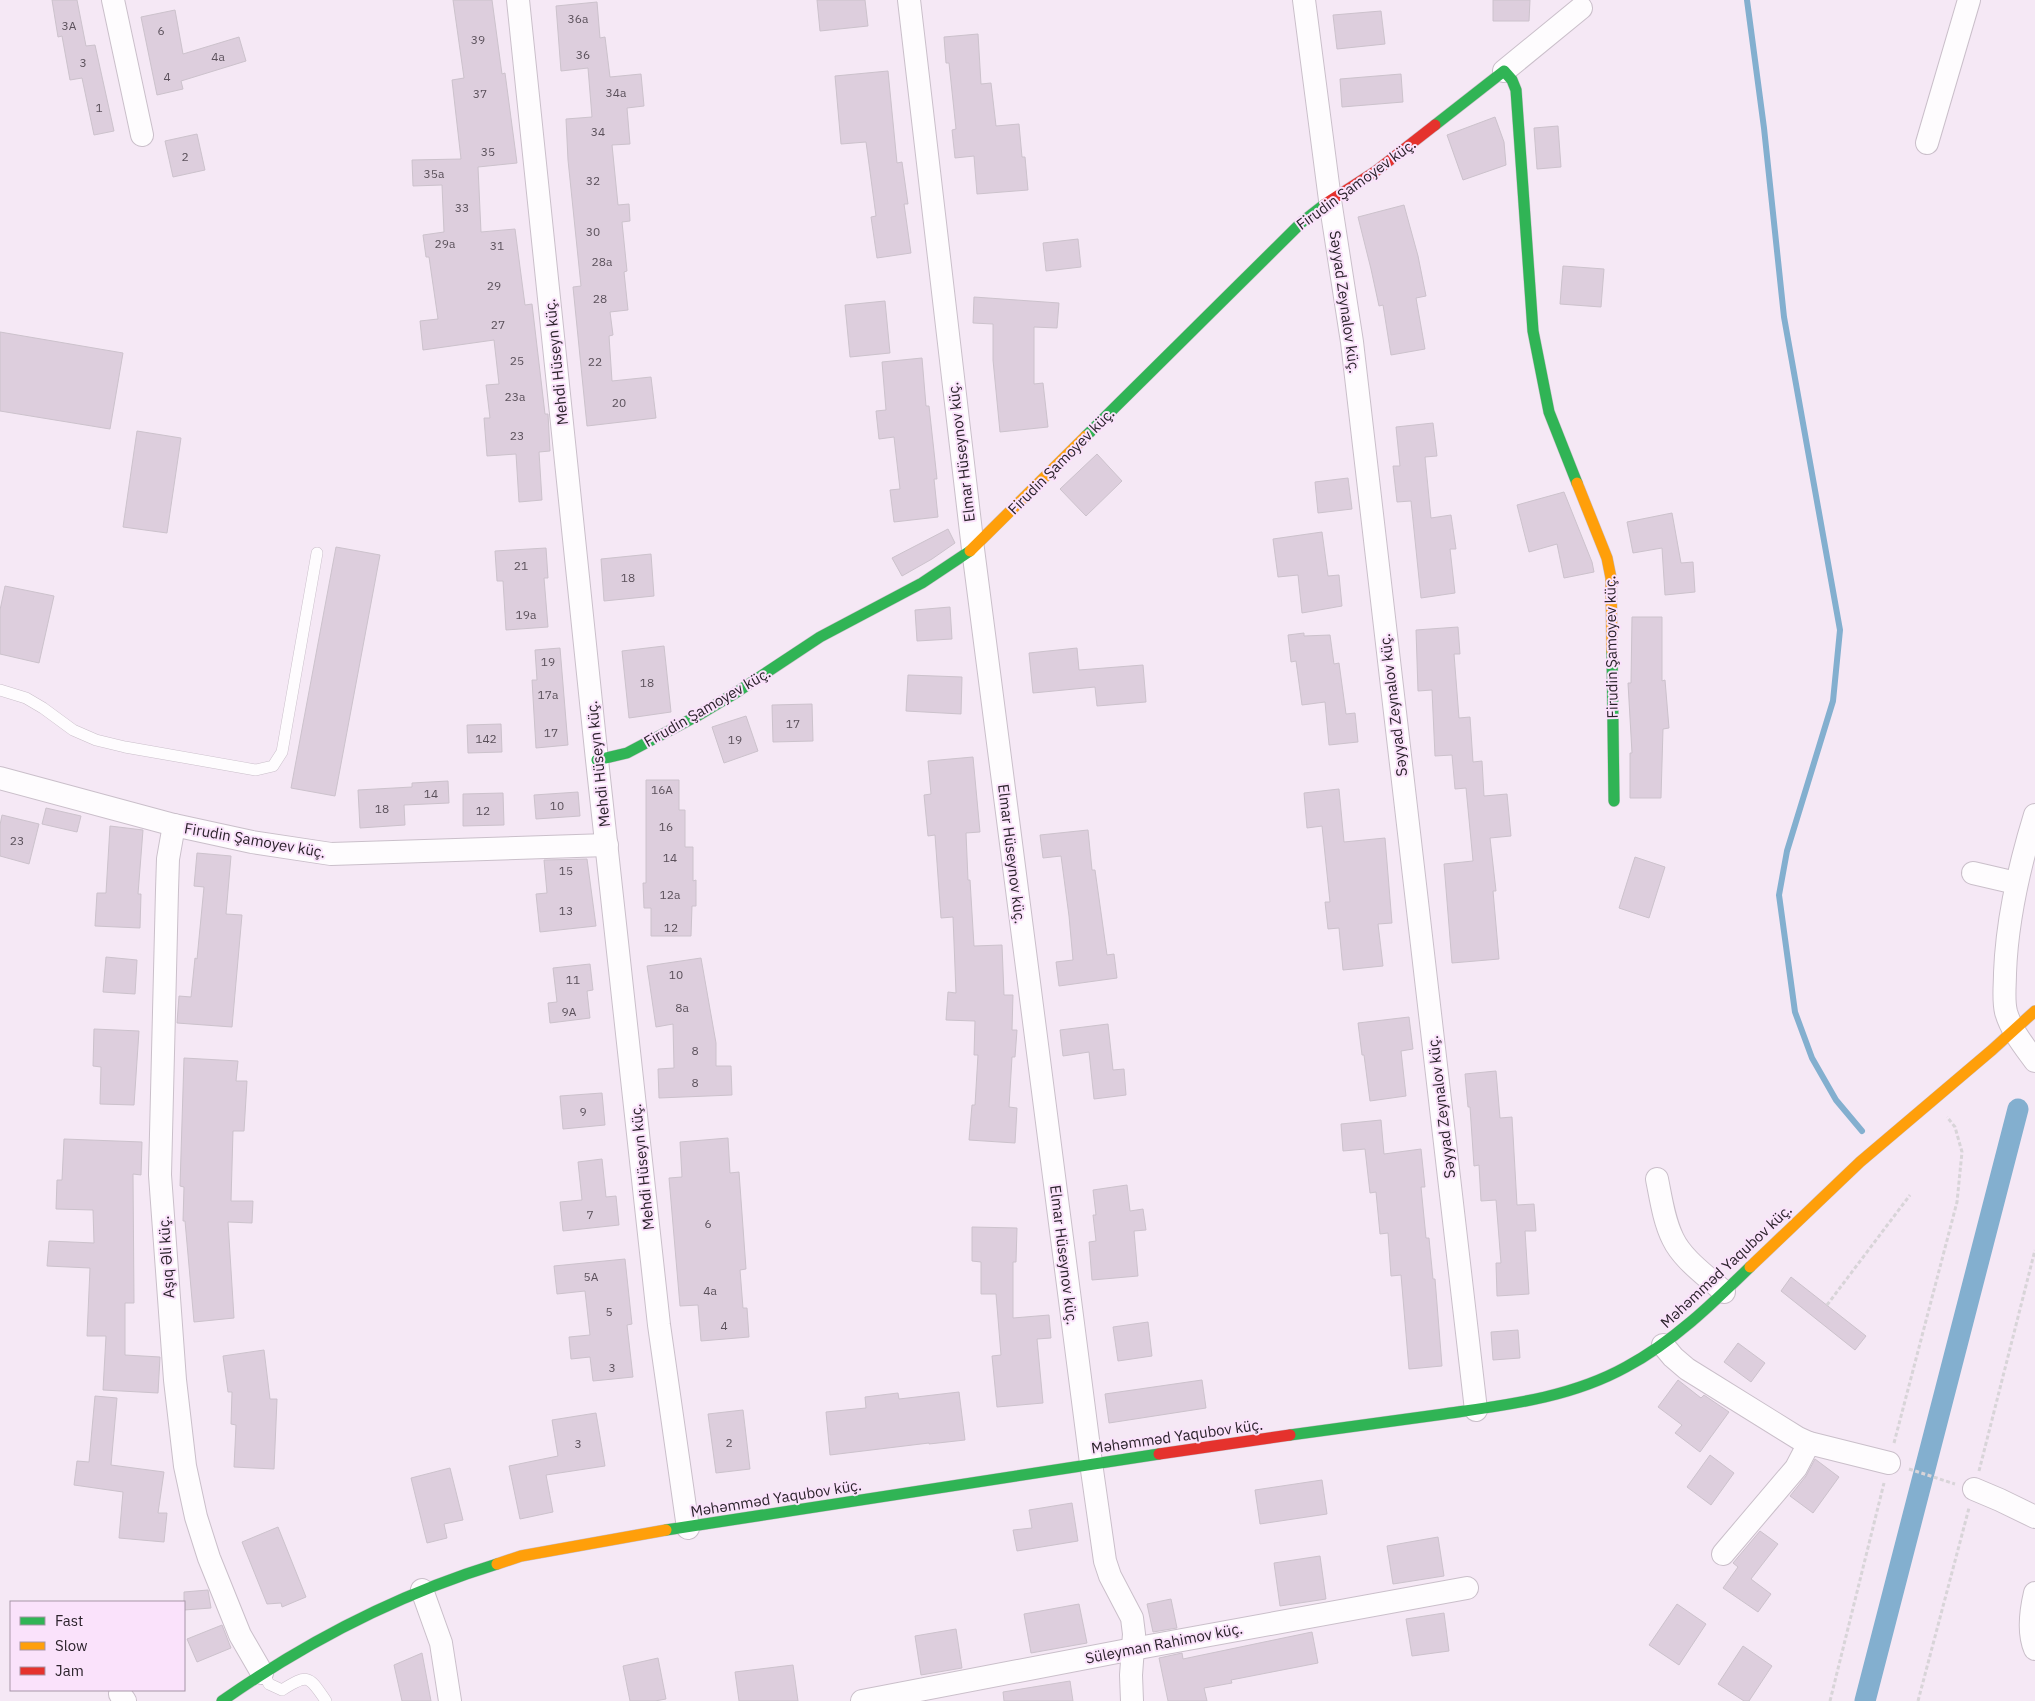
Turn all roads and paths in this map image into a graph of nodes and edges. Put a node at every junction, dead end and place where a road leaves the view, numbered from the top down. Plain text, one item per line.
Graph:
1 (114, 0) edge
2 (518, 0) edge
3 (909, 0) edge
4 (1304, 0) edge
5 (1969, 0) edge
6 (1581, 8) dead end
7 (1504, 71) junction
8 (142, 135) dead end
9 (1927, 143) dead end
10 (1330, 200) junction
11 (973, 549) junction
12 (317, 553) dead end
13 (0, 690) edge
14 (597, 760) junction
15 (1, 781) edge
16 (1614, 800) dead end
17 (2035, 815) edge
18 (174, 825) junction
19 (607, 845) junction
20 (1973, 873) dead end
21 (2016, 883) junction
22 (2035, 1011) edge
23 (2014, 1032) junction
24 (2035, 1061) edge
25 (1933, 1100) junction
26 (1657, 1179) dead end
27 (1910, 1195) dead end
28 (1724, 1292) junction
29 (1827, 1305) dead end
30 (1663, 1345) junction
31 (1476, 1410) junction
32 (1809, 1443) junction
33 (1889, 1462) junction
34 (1091, 1463) junction
35 (1974, 1490) joint
36 (2035, 1517) edge
37 (688, 1528) junction
38 (1723, 1554) dead end
39 (1467, 1588) dead end
40 (422, 1590) junction
41 (2035, 1594) edge
42 (1134, 1649) junction
43 (2035, 1649) edge
44 (262, 1672) junction
45 (222, 1701) edge
46 (326, 1701) edge
47 (450, 1701) edge
48 (862, 1701) edge
49 (1132, 1701) edge
50 (1830, 1701) edge

1 - 8 street
2 - 14 street, Mehdi Hüseyn küç.
3 - 11 street, Elmar Hüseynov küç.
4 - 10 street, Səyyad Zeynalov küç.
5 - 9 street
6 - 7 street
7 - 10 main road, Firudin Şamoyev küç.
7 - 16 main road, Firudin Şamoyev küç.
10 - 11 main road, Firudin Şamoyev küç.
10 - 31 street, Səyyad Zeynalov küç.
11 - 14 main road, Firudin Şamoyev küç.
11 - 34 street, Elmar Hüseynov küç.
12 - 13 lane
14 - 19 street, Mehdi Hüseyn küç.
15 - 18 street, Firudin Şamoyev küç.
17 - 21 street
18 - 19 street, Firudin Şamoyev küç.
18 - 44 street, Aşıq Əli küç.
19 - 37 street, Mehdi Hüseyn küç.
20 - 21 street
21 - 23 street
22 - 23 main road, Məhəmməd Yaqubov küç.
23 - 24 street
23 - 25 main road, Məhəmməd Yaqubov küç.
25 - 28 main road, Məhəmməd Yaqubov küç.
25 - 33 path
26 - 28 street
27 - 29 path
28 - 30 main road, Məhəmməd Yaqubov küç.
30 - 31 main road, Məhəmməd Yaqubov küç.
30 - 32 street
31 - 34 main road, Məhəmməd Yaqubov küç.
32 - 33 street
32 - 38 street
33 - 35 path
33 - 50 path
34 - 37 main road, Məhəmməd Yaqubov küç.
34 - 42 street, Elmar Hüseynov küç.
35 - 36 street
37 - 40 main road, Məhəmməd Yaqubov küç.
39 - 42 street, Süleyman Rahimov küç.
40 - 44 main road, Məhəmməd Yaqubov küç.
40 - 47 street
41 - 43 street
42 - 48 street, Süleyman Rahimov küç.
42 - 49 street, Elmar Hüseynov küç.
44 - 45 main road, Məhəmməd Yaqubov küç.
44 - 46 lane

